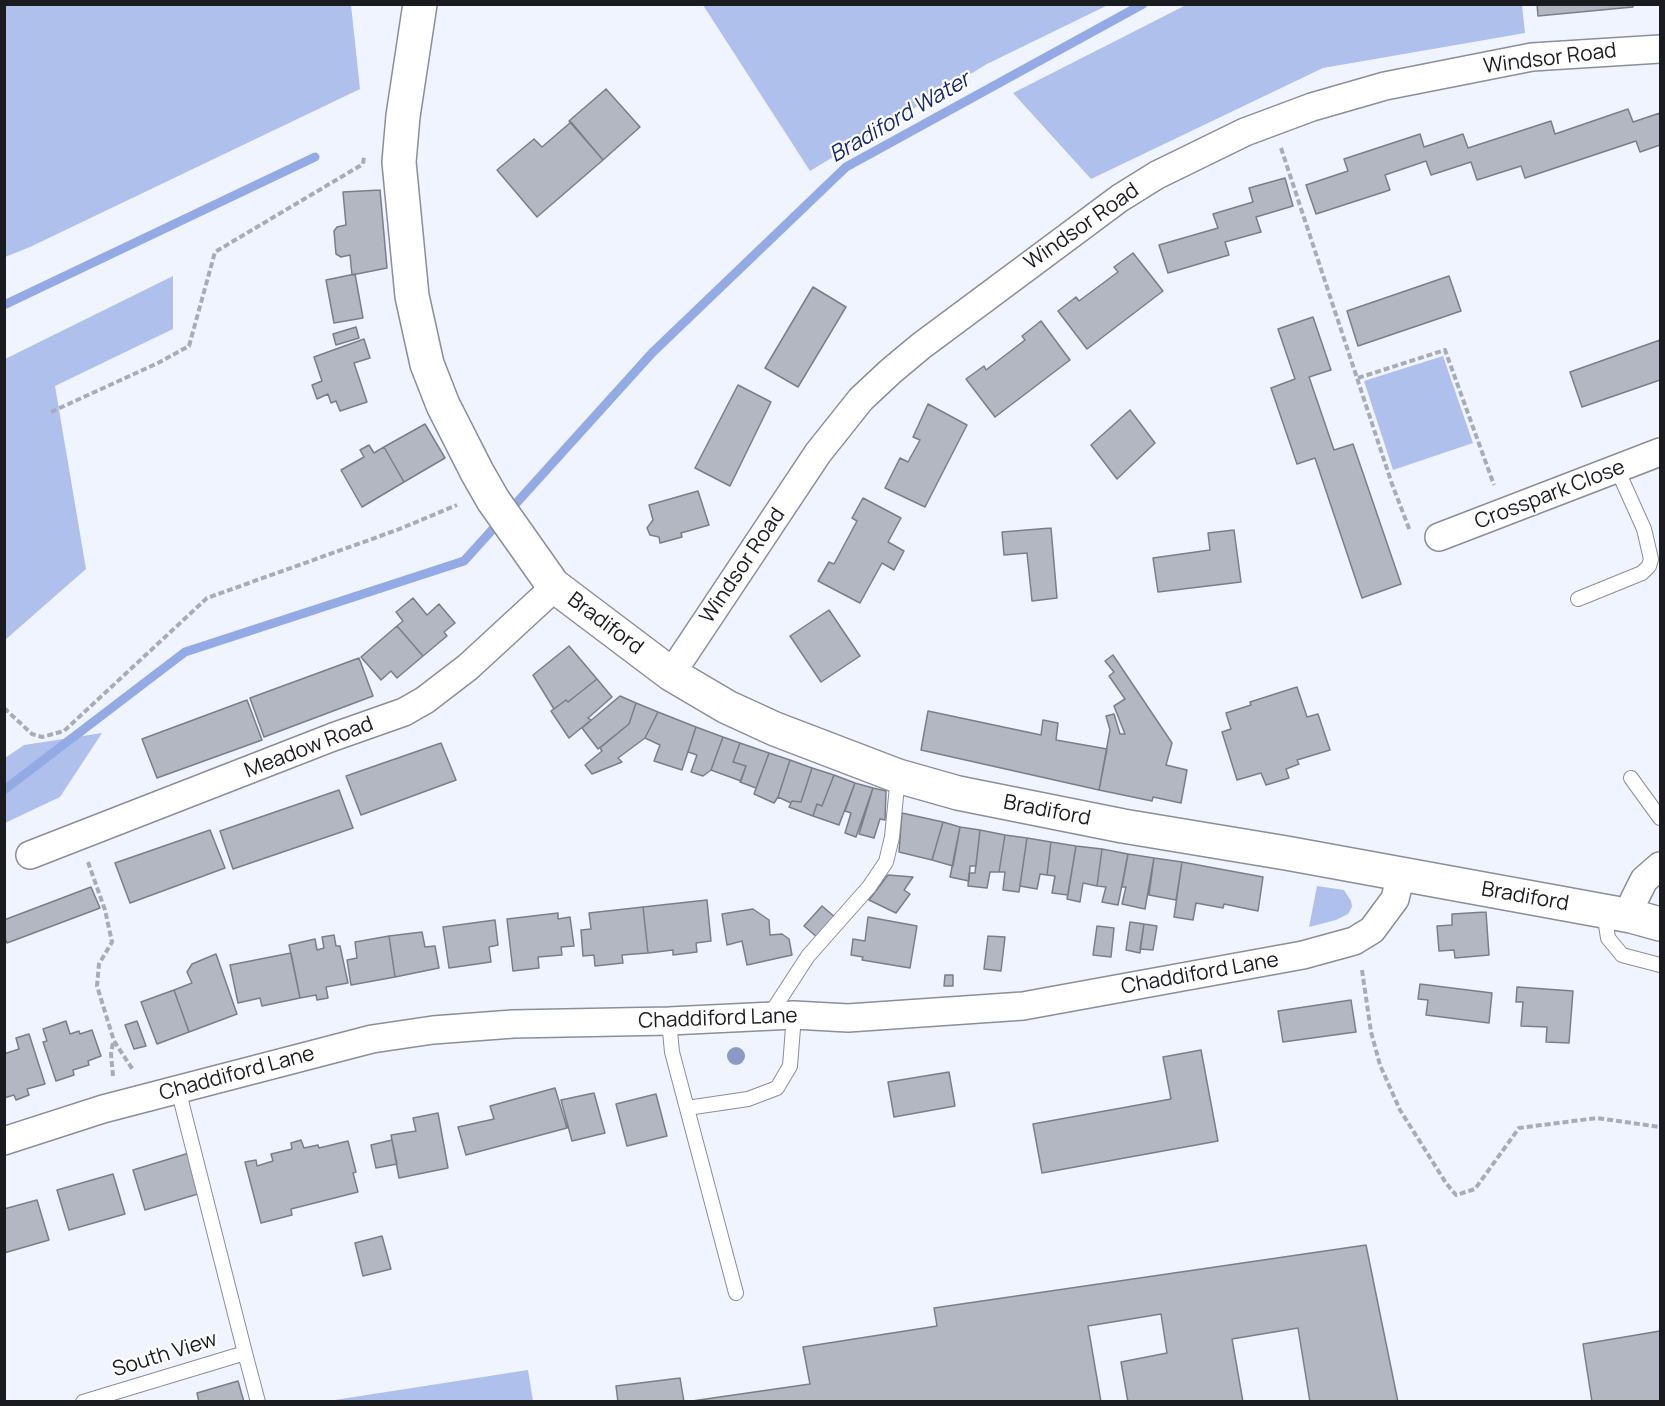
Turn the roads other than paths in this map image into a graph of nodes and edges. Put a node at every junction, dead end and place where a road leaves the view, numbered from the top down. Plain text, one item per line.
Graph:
1 (420, 4) edge
2 (1660, 49) edge
3 (1660, 452) edge
4 (1617, 469) junction
5 (1439, 537) dead end
6 (553, 585) junction
7 (1578, 599) dead end
8 (671, 674) junction
9 (898, 776) junction
10 (1631, 778) dead end
11 (1660, 818) edge
12 (30, 855) dead end
13 (1660, 866) edge
14 (1401, 874) junction
15 (1632, 917) edge
16 (1660, 965) edge
17 (782, 1015) junction
18 (669, 1021) junction
19 (178, 1089) junction
20 (687, 1108) junction
21 (4, 1141) edge
22 (736, 1293) dead end
23 (245, 1353) junction
24 (83, 1401) edge
25 (258, 1401) edge

1 - 6 street, Bradiford
2 - 8 street, Windsor Road
3 - 4 street, Crosspark Close
4 - 5 street, Crosspark Close
4 - 7 lane
6 - 8 street, Bradiford
6 - 12 street, Meadow Road
8 - 9 street, Bradiford
9 - 14 street, Bradiford
9 - 17 lane
10 - 11 lane
13 - 15 street
14 - 15 street, Bradiford
14 - 17 street, Chaddiford Lane
15 - 16 lane
17 - 18 street, Chaddiford Lane
17 - 20 lane
18 - 19 street, Chaddiford Lane
18 - 20 lane
19 - 21 street, Chaddiford Lane
19 - 23 lane
20 - 22 lane
23 - 24 lane, South View
23 - 25 lane, South View

